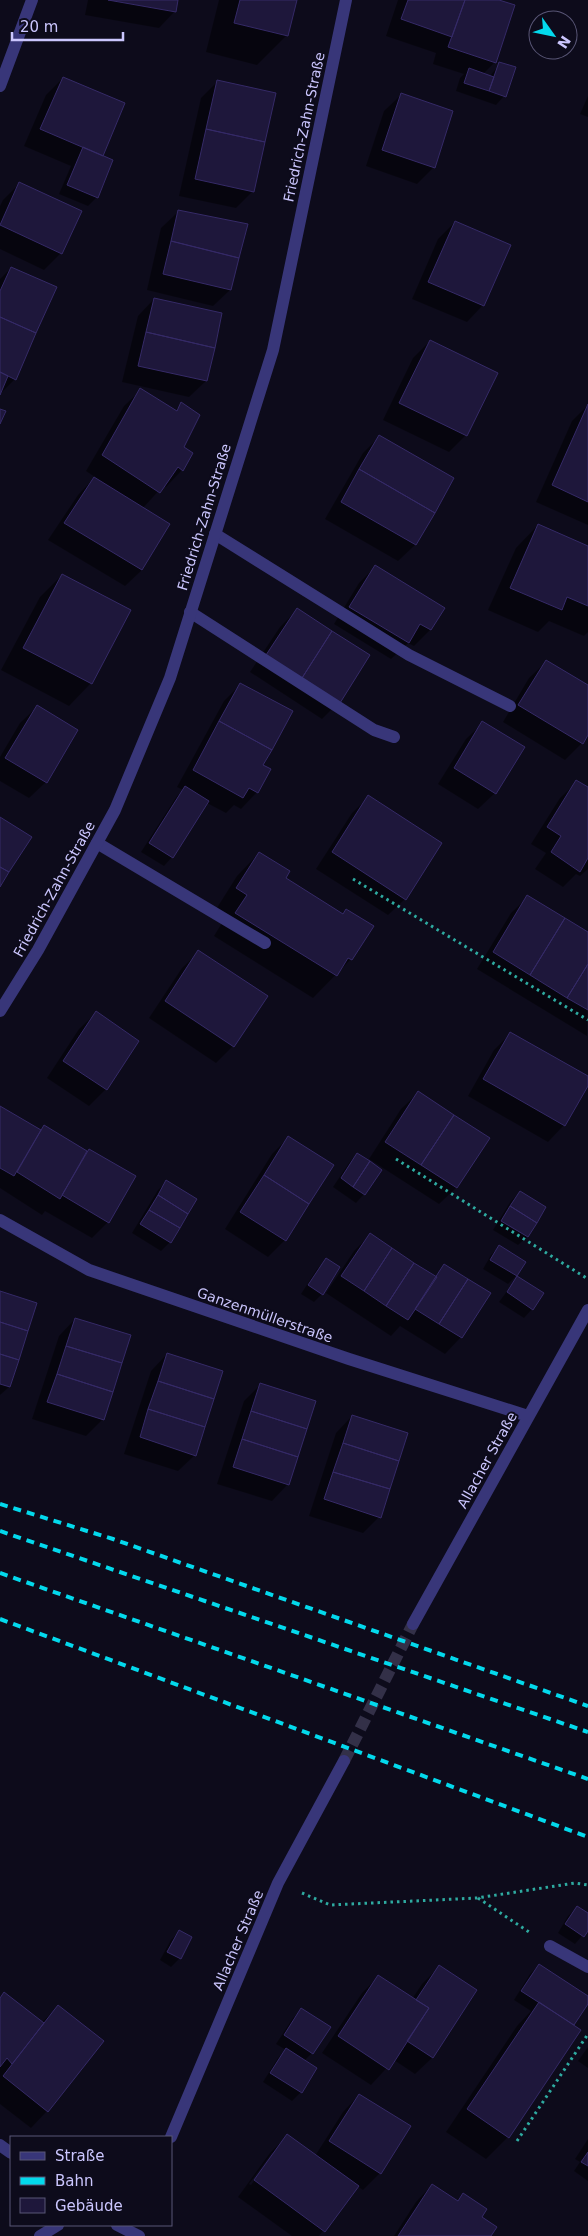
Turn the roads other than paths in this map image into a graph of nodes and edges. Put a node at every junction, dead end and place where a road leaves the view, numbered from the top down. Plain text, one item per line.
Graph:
1 (32, 0) edge
2 (346, 0) edge
3 (0, 86) edge
4 (215, 534) junction
5 (190, 612) junction
6 (510, 706) dead end
7 (394, 737) dead end
8 (97, 843) junction
9 (265, 943) dead end
10 (0, 1010) edge
11 (0, 1220) edge
12 (588, 1310) edge
13 (528, 1416) junction
14 (414, 1624) tunnel mouth
15 (344, 1761) tunnel mouth
16 (550, 1946) road end
17 (588, 1967) edge
18 (171, 2136) edge
19 (56, 2226) edge
20 (120, 2226) edge
21 (135, 2231) edge
22 (40, 2236) edge

1 - 3 street
2 - 4 street, Friedrich-Zahn-Straße
4 - 5 street, Friedrich-Zahn-Straße
4 - 6 street
5 - 7 street
5 - 8 street, Friedrich-Zahn-Straße
8 - 9 street
8 - 10 street, Friedrich-Zahn-Straße
11 - 13 street, Ganzenmüllerstraße
12 - 13 street, Allacher Straße
13 - 14 street, Allacher Straße
15 - 18 street, Allacher Straße
16 - 17 street
19 - 22 street
20 - 21 street

